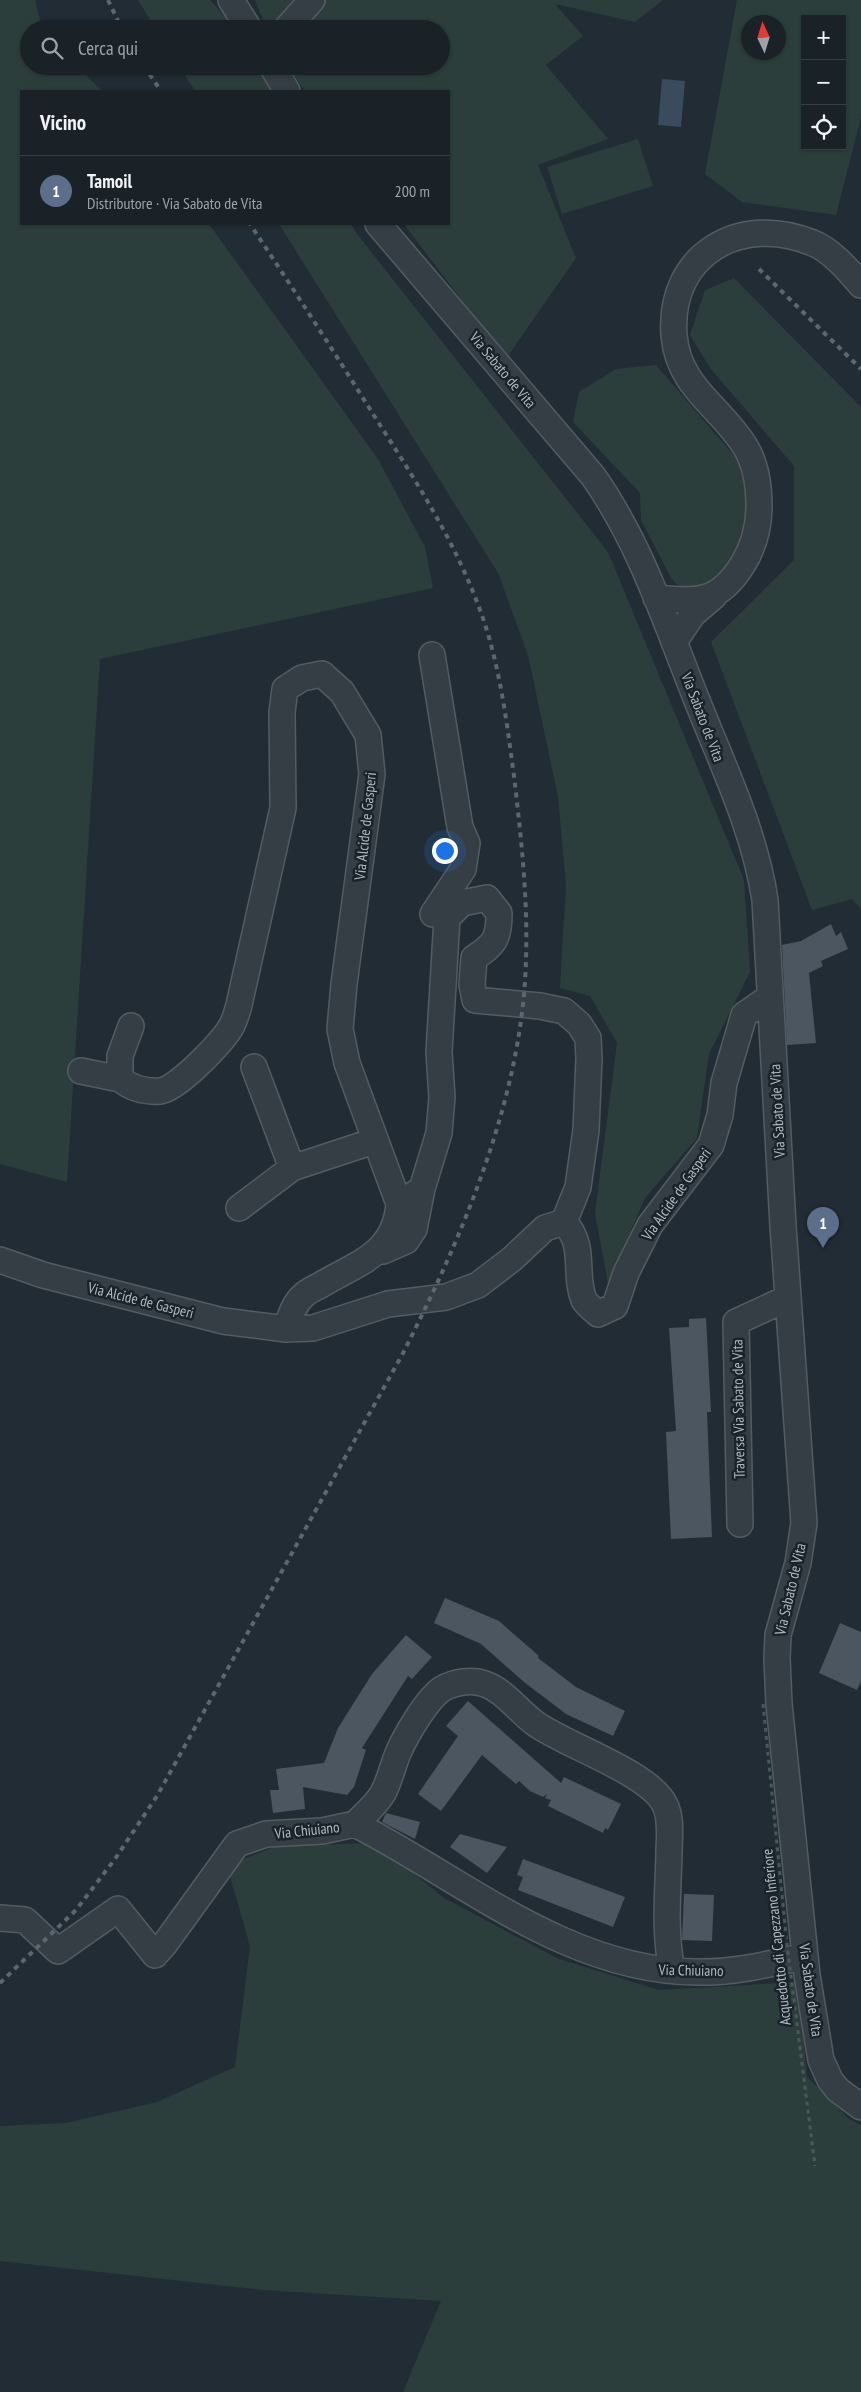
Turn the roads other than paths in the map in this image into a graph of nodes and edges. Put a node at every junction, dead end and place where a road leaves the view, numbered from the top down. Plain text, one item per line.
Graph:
1 (231, 0) edge
2 (312, 0) edge
3 (243, 20) edge
4 (294, 20) edge
5 (277, 75) edge
6 (286, 90) edge
7 (379, 225) edge
8 (861, 285) edge
9 (714, 596) junction
10 (656, 598) junction
11 (674, 642) junction
12 (432, 655) dead end
13 (444, 959) junction
14 (770, 997) junction
15 (131, 1026) dead end
16 (254, 1067) dead end
17 (81, 1071) dead end
18 (120, 1079) junction
19 (374, 1141) junction
20 (292, 1168) junction
21 (422, 1189) junction
22 (399, 1204) junction
23 (239, 1208) dead end
24 (564, 1222) junction
25 (374, 1256) junction
26 (0, 1260) edge
27 (788, 1298) junction
28 (286, 1329) junction
29 (740, 1524) dead end
30 (355, 1824) junction
31 (0, 1918) edge
32 (806, 1966) junction
33 (672, 1970) junction
34 (854, 2102) edge

1 - 3 street
2 - 4 street
5 - 6 street
7 - 10 street, Via Sabato de Vita
8 - 9 street
9 - 10 street
9 - 11 street
10 - 11 street, Via Sabato de Vita
11 - 14 street, Via Sabato de Vita
12 - 13 street
13 - 21 street
13 - 24 street
14 - 24 street, Via Alcide de Gasperi
14 - 27 street, Via Sabato de Vita
15 - 18 street
16 - 20 street
17 - 18 street
18 - 19 street, Via Alcide de Gasperi
19 - 20 street
19 - 22 street, Via Alcide de Gasperi
20 - 23 street
21 - 22 street
21 - 25 street
22 - 25 street
24 - 28 street, Via Alcide de Gasperi
25 - 28 street
26 - 28 street, Via Alcide de Gasperi
27 - 29 street, Traversa Via Sabato de Vita
27 - 32 street, Via Sabato de Vita
30 - 31 street, Via Chiuiano
30 - 33 street, Via Chiuiano
30 - 33 street
32 - 33 street, Via Chiuiano
32 - 34 street, Via Sabato de Vita

